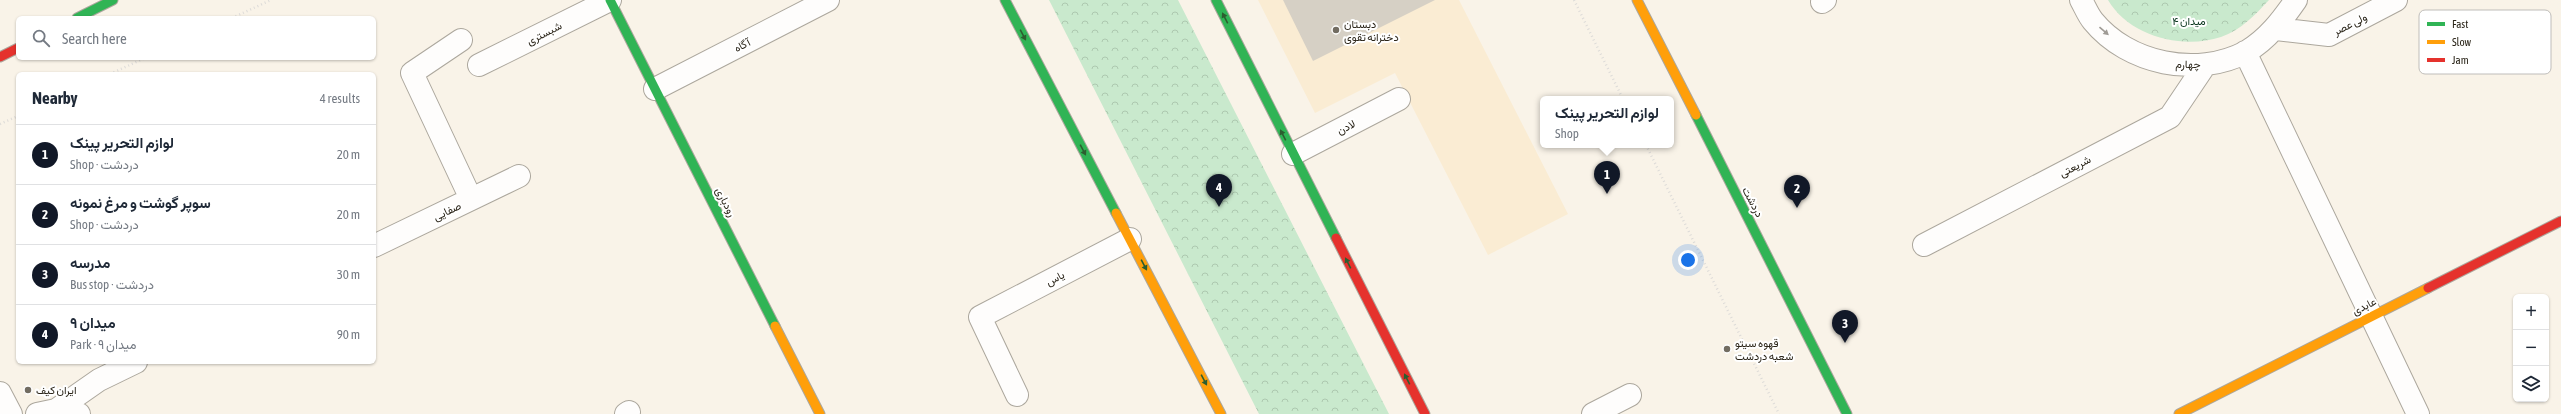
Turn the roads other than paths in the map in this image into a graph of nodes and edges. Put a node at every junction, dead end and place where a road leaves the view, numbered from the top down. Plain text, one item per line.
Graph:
1 (113, 0) edge
2 (610, 0) edge
3 (828, 0) edge
4 (1005, 0) edge
5 (1216, 0) edge
6 (1637, 0) edge
7 (2081, 0) edge
8 (2296, 0) edge
9 (2396, 0) edge
10 (81, 16) edge
11 (2276, 29) junction
12 (461, 40) dead end
13 (16, 49) edge
14 (2245, 52) junction
15 (0, 57) edge
16 (479, 65) dead end
17 (2205, 65) junction
18 (655, 89) junction
19 (1399, 99) dead end
20 (1293, 154) junction
21 (519, 176) dead end
22 (470, 199) junction
23 (2561, 221) edge
24 (1130, 239) junction
25 (376, 245) edge
26 (1924, 245) dead end
27 (2370, 317) junction
28 (132, 364) edge
29 (0, 393) edge
30 (1017, 395) dead end
31 (1630, 396) dead end
32 (47, 412) edge
33 (11, 414) edge
34 (79, 414) edge
35 (820, 414) edge
36 (1221, 414) edge
37 (1424, 414) edge
38 (1593, 414) edge
39 (1847, 414) edge
40 (2179, 414) edge
41 (2418, 414) edge

1 - 10 street
2 - 16 street, شبستری
2 - 18 street, رودباری
3 - 18 street, آگاه
4 -> 24 street
20 -> 5 street
6 - 39 street, دردشت
7 -> 17 street, چهارم
8 - 11 street, چهارم
9 - 11 street, ولی عصر
11 - 14 street, چهارم
12 - 22 street
13 - 15 street
14 - 17 street, چهارم
14 - 27 street
17 - 26 street, شریعتی
18 - 35 street, رودباری
19 - 20 street, لادن
37 -> 20 street
21 - 22 street, صفایی
22 - 25 street, صفایی
23 - 27 street, عابدی
24 - 30 street, یاس
24 -> 36 street
27 - 40 street, عابدی
27 - 41 street
28 - 32 street
29 - 33 street
31 - 38 street
32 - 34 street

